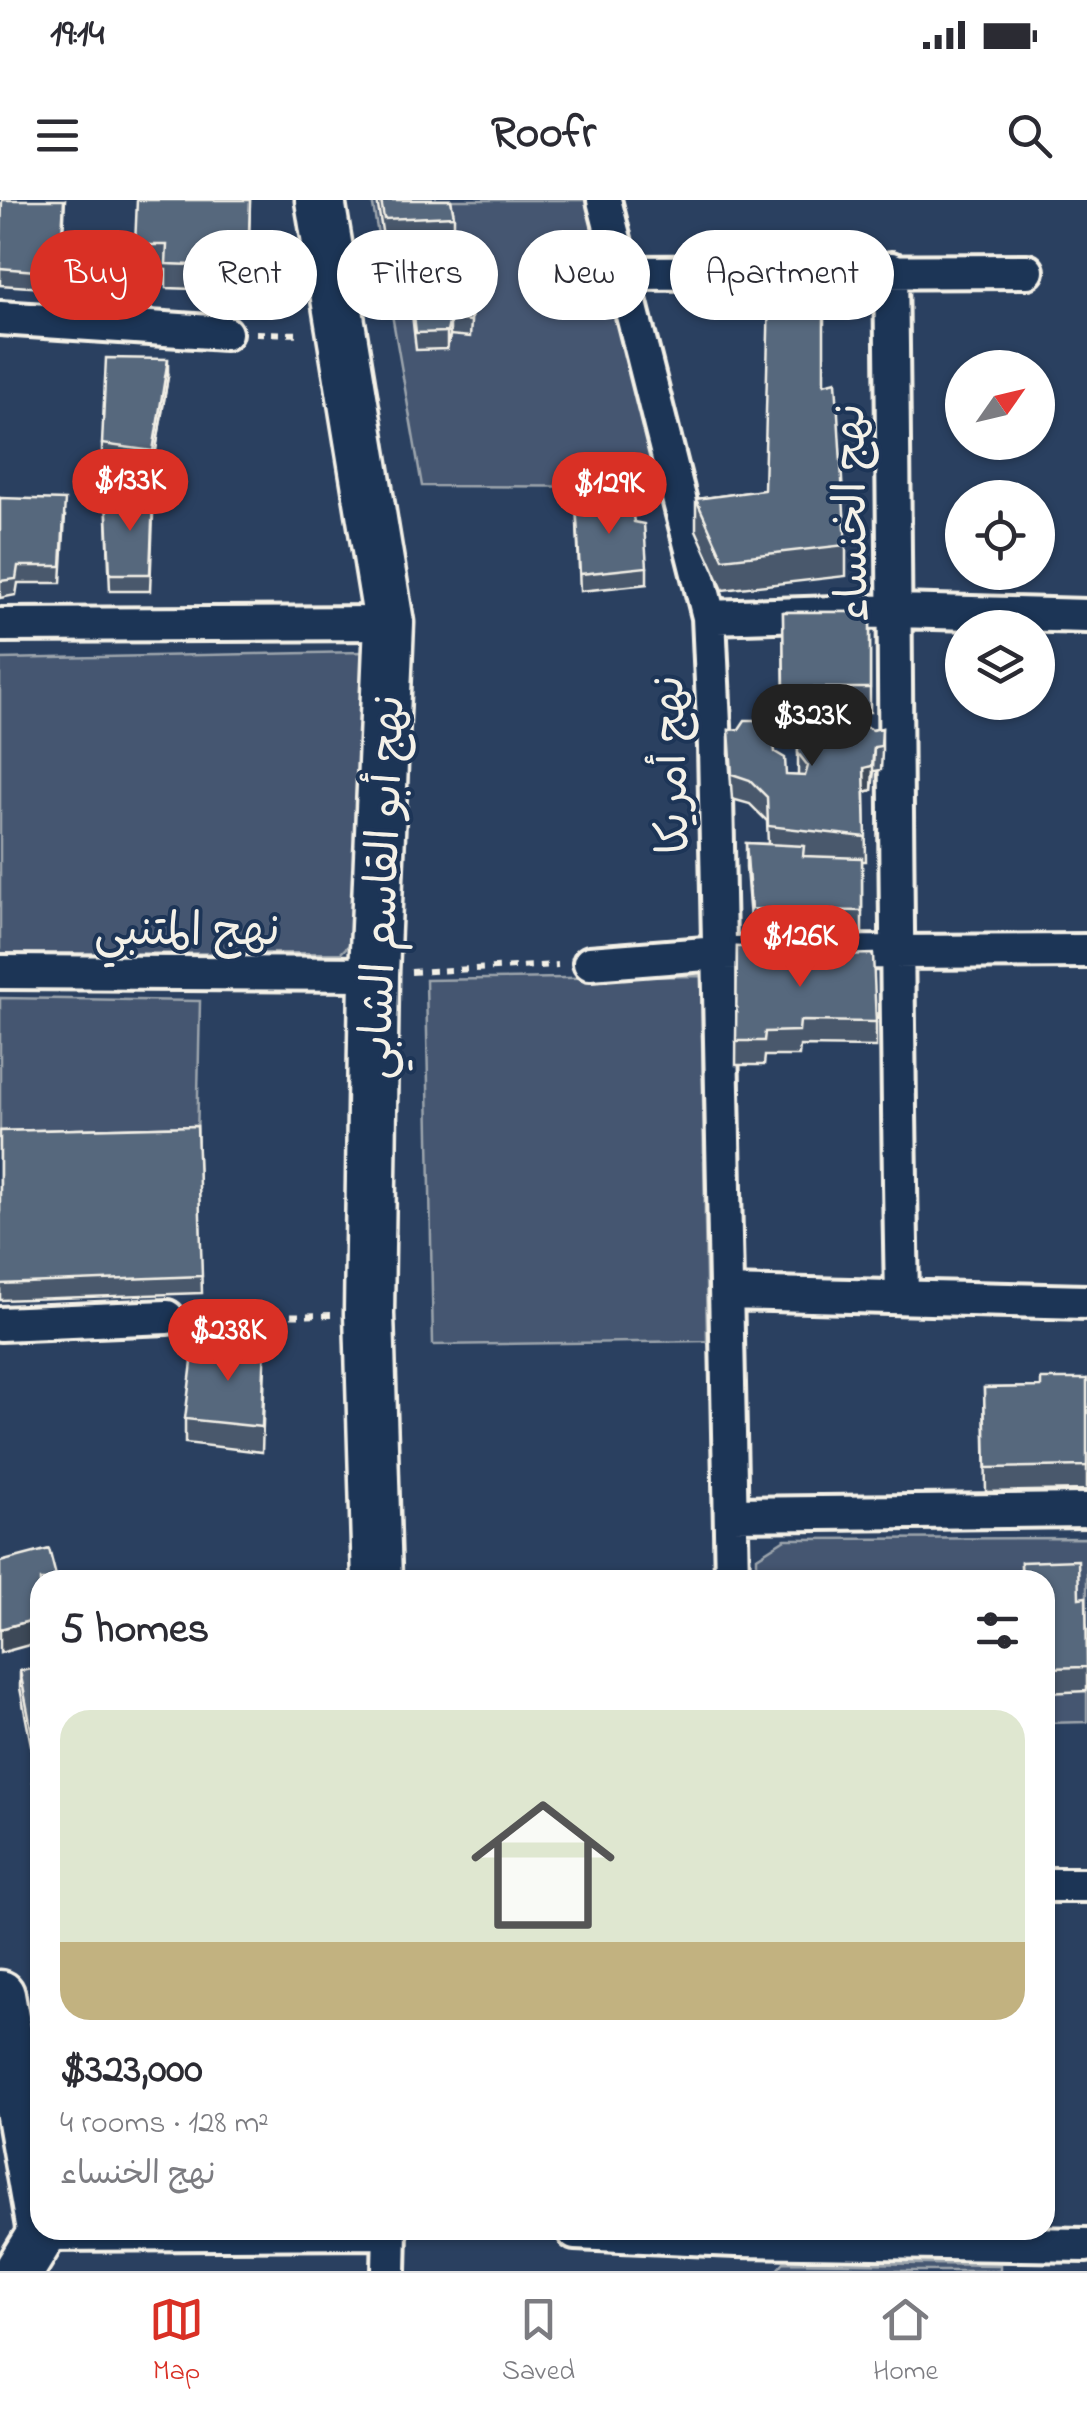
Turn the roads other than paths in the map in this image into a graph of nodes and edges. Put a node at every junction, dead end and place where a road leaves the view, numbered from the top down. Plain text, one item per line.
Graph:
1 (320, 200) edge
2 (604, 200) edge
3 (612, 230) edge
4 (894, 269) edge
5 (1027, 271) dead end
6 (0, 318) edge
7 (635, 320) edge
8 (891, 320) edge
9 (225, 332) road end
10 (896, 611) junction
11 (1087, 616) edge
12 (708, 618) junction
13 (389, 623) junction
14 (0, 625) edge
15 (1087, 951) edge
16 (719, 953) junction
17 (895, 953) junction
18 (590, 963) road end
19 (0, 972) edge
20 (374, 974) junction
21 (728, 1293) junction
22 (902, 1296) junction
23 (1087, 1302) edge
24 (167, 1318) road end
25 (0, 1324) edge
26 (1087, 1510) edge
27 (732, 1514) junction
28 (377, 1570) edge
29 (732, 1570) edge
30 (1087, 1884) edge
31 (1055, 1886) edge
32 (0, 1994) edge
33 (30, 2192) edge
34 (390, 2240) edge
35 (656, 2240) edge
36 (1087, 2245) edge
37 (736, 2247) edge
38 (1012, 2248) edge
39 (389, 2271) edge

1 - 13 street, نهج أبو القاسم الشابي
2 - 3 street, نهج أمريكا
4 - 5 street
6 - 9 street
7 - 12 street, نهج أمريكا
8 - 10 street, نهج الخنساء
10 - 11 street
10 - 12 street
10 - 17 street, نهج الخنساء
12 - 16 street, نهج أمريكا
13 - 14 street
13 - 20 street, نهج أبو القاسم الشابي
15 - 17 street
16 - 17 street
16 - 18 street
16 - 21 street, نهج أمريكا
17 - 22 street, نهج الخنساء
19 - 20 street, نهج المتنبي
20 - 28 street, نهج أبو القاسم الشابي
21 - 22 street
21 - 27 street, نهج أمريكا
22 - 23 street
24 - 25 street
26 - 27 street
27 - 29 street, نهج أمريكا
30 - 31 street
32 - 33 street
34 - 39 street
35 - 37 street
36 - 38 street
37 - 38 street

